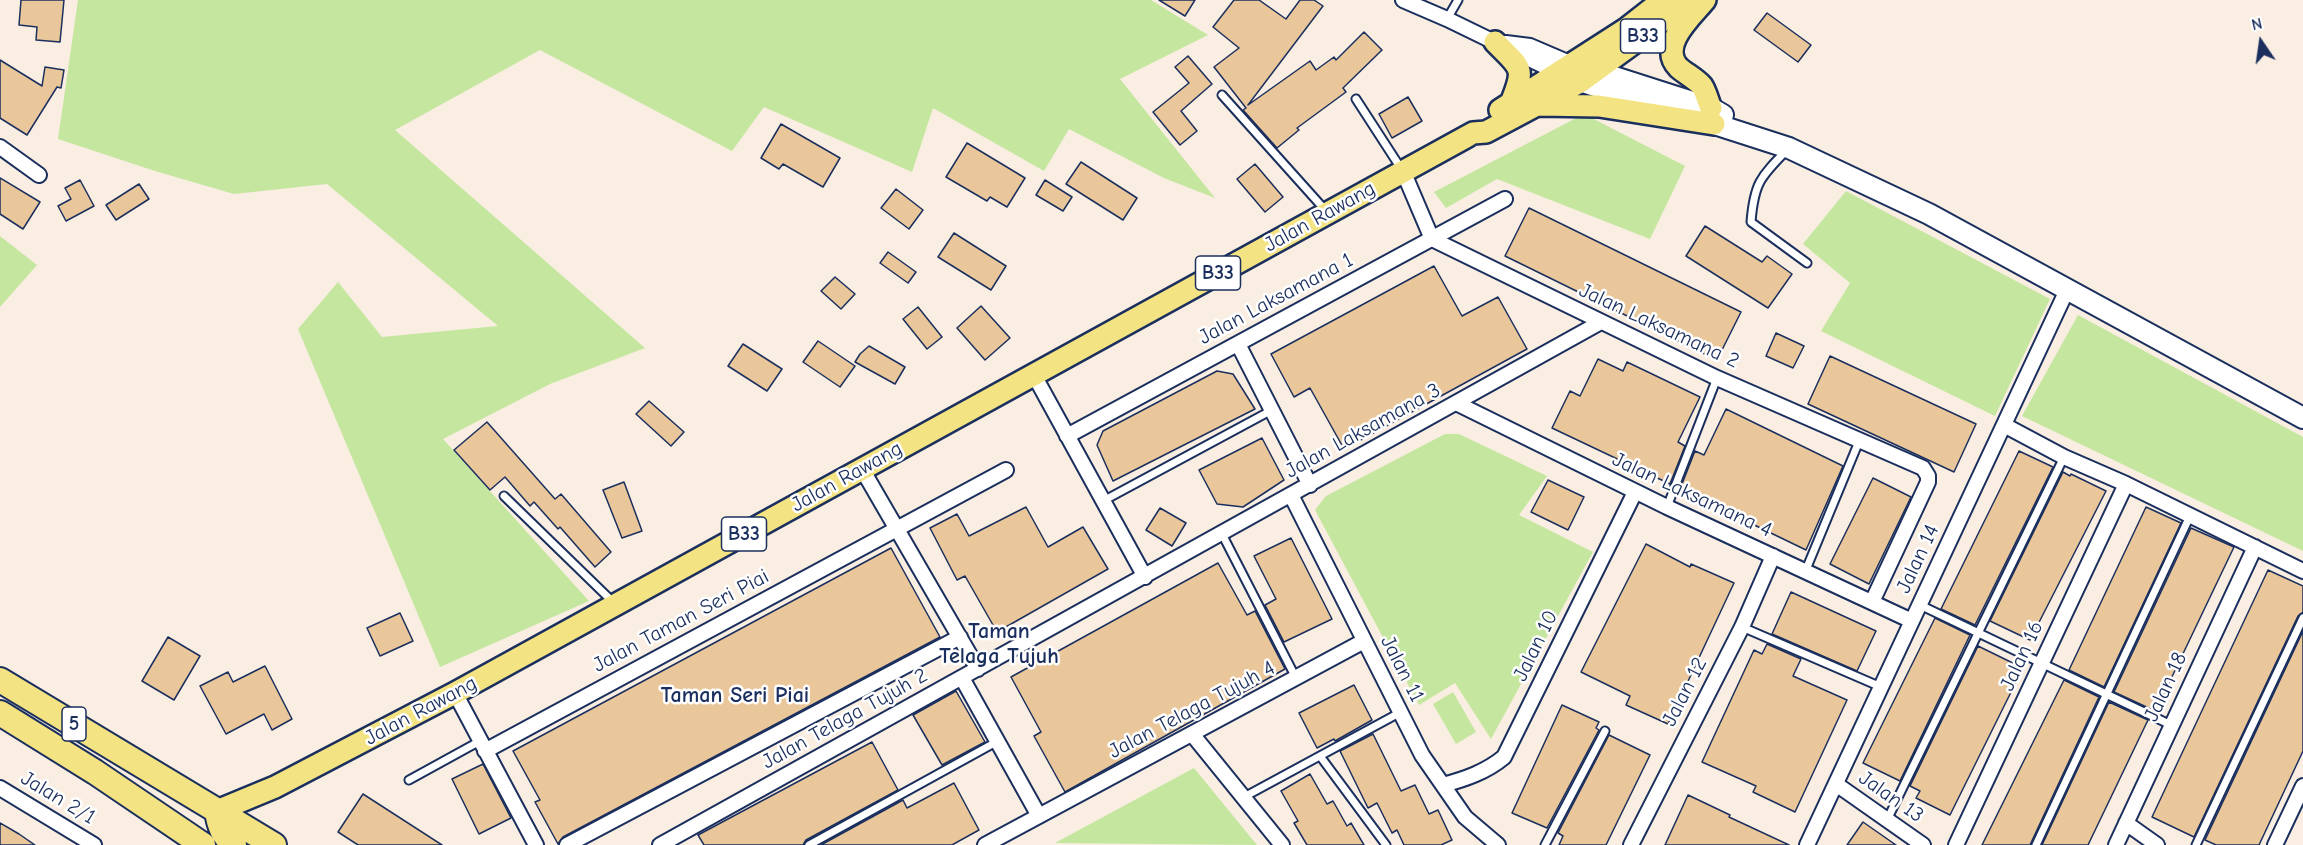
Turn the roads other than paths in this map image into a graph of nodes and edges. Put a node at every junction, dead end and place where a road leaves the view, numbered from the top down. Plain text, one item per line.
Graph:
1 (1403, 0) edge
2 (1458, 0) edge
3 (1663, 0) edge
4 (1688, 0) edge
5 (1705, 0) edge
6 (1447, 19) junction
7 (1495, 42) junction
8 (1577, 72) junction
9 (1222, 95) dead end
10 (1356, 99) dead end
11 (1511, 103) junction
12 (1537, 105) junction
13 (1712, 116) junction
14 (1473, 133) junction
15 (0, 147) edge
16 (1785, 147) junction
17 (1403, 171) junction
18 (39, 175) dead end
19 (1505, 199) dead end
20 (1327, 213) junction
21 (1432, 239) junction
22 (1807, 263) dead end
23 (2067, 290) junction
24 (1601, 322) junction
25 (1238, 344) junction
26 (1034, 375) junction
27 (1717, 378) junction
28 (1456, 403) junction
29 (1272, 410) junction
30 (2303, 418) edge
31 (2004, 425) junction
32 (1067, 436) junction
33 (1860, 439) junction
34 (2064, 457) junction
35 (862, 469) junction
36 (1006, 470) dead end
37 (1310, 484) junction
38 (2126, 484) junction
39 (1635, 492) junction
40 (1291, 495) junction
41 (504, 496) dead end
42 (1103, 501) junction
43 (1666, 507) junction
44 (2190, 516) junction
45 (897, 529) junction
46 (1222, 534) junction
47 (2255, 547) junction
48 (1773, 556) junction
49 (2303, 571) edge
50 (1804, 572) junction
51 (1145, 577) junction
52 (1872, 603) junction
53 (1920, 604) junction
54 (616, 605) junction
55 (2303, 618) edge
56 (1912, 621) junction
57 (1742, 627) junction
58 (1980, 634) junction
59 (960, 637) junction
60 (1364, 641) junction
61 (2042, 663) junction
62 (978, 669) junction
63 (962, 678) junction
64 (1296, 678) junction
65 (0, 680) edge
66 (1881, 687) junction
67 (455, 693) junction
68 (2107, 694) junction
69 (1401, 712) junction
70 (0, 713) edge
71 (2172, 725) junction
72 (1605, 731) dead end
73 (1192, 734) junction
74 (998, 741) junction
75 (483, 746) junction
76 (1320, 756) junction
77 (95, 772) junction
78 (409, 780) dead end
79 (1836, 784) junction
80 (1443, 785) junction
81 (2303, 786) edge
82 (0, 788) edge
83 (1244, 797) junction
84 (217, 812) junction
85 (1039, 816) junction
86 (1887, 820) junction
87 (2126, 823) junction
88 (2280, 843) edge
89 (94, 845) edge
90 (203, 845) edge
91 (234, 845) edge
92 (274, 845) edge
93 (536, 845) edge
94 (567, 845) edge
95 (660, 845) edge
96 (809, 845) edge
97 (985, 845) edge
98 (1282, 845) edge
99 (1386, 845) edge
100 (1498, 845) edge
101 (1545, 845) edge
102 (1631, 845) edge
103 (1808, 845) edge
104 (1923, 845) edge
105 (1956, 845) edge
106 (2036, 845) edge
107 (2116, 845) edge
108 (2157, 845) edge
109 (2196, 845) edge

1 - 6 street
2 - 6 lane
3 - 8 main road, Jalan Rawang / B33
4 - 8 main road, Jalan Rawang / B33
5 - 13 main road
6 - 7 street
7 - 8 street
7 - 11 main road
8 - 11 main road, Jalan Rawang / B33
8 - 12 main road, Jalan Rawang / B33
8 - 13 street
9 - 20 lane
10 - 17 lane
11 - 14 main road, Jalan Rawang / B33
12 - 13 main road
12 - 14 main road, Jalan Rawang / B33
13 - 16 street
14 - 17 main road, Jalan Rawang / B33
15 - 18 street
16 - 22 lane
16 - 23 street
17 - 20 main road, Jalan Rawang / B33
17 - 21 street
19 - 21 street, Jalan Laksamana 1
20 - 26 main road, Jalan Rawang / B33
21 - 24 street, Jalan Laksamana 2
21 - 25 street, Jalan Laksamana 1
23 - 30 street
23 - 31 street, Jalan 14
24 - 27 street, Jalan Laksamana 2
24 - 28 street, Jalan Laksamana 3
25 - 29 street
25 - 32 street, Jalan Laksamana 1
26 - 32 street
26 - 35 main road, Jalan Rawang / B33
27 - 33 street, Jalan Laksamana 2
27 - 43 lane
28 - 37 street, Jalan Laksamana 3
28 - 39 street, Jalan Laksamana 4
29 - 37 street
29 - 42 lane
31 - 34 street
31 - 53 street, Jalan 14
32 - 42 street
33 - 50 lane
33 - 52 street, Jalan Laksamana 2
34 - 38 street
34 - 58 lane
35 - 45 street
35 - 54 main road, Jalan Rawang / B33
36 - 45 street, Jalan Taman Seri Piai
37 - 40 street, Jalan Laksamana 3
38 - 44 street
38 - 61 street, Jalan 16
39 - 43 street, Jalan Laksamana 4
39 - 80 street, Jalan 10
40 - 46 street, Jalan Laksamana 3
40 - 60 street, Jalan 11
41 - 54 lane
42 - 51 street
43 - 48 street, Jalan Laksamana 4
44 - 47 street
44 - 68 lane
45 - 59 street
45 - 75 street, Jalan Taman Seri Piai
46 - 51 street, Jalan Laksamana 3
46 - 64 lane
47 - 49 street
47 - 71 street, Jalan 18
48 - 50 street, Jalan Laksamana 4
48 - 57 street, Jalan 12
50 - 52 street, Jalan Laksamana 4
51 - 62 street, Jalan Telaga Tujuh 2
52 - 56 street, Jalan Laksamana 4
53 - 56 street, Jalan 14
53 - 58 lane
54 - 67 main road, Jalan Rawang / B33
55 - 109 lane
56 - 66 street, Jalan 14
57 - 66 lane
57 - 102 street, Jalan 12
58 - 61 lane
58 - 86 lane
59 - 62 street
59 - 94 street
60 - 64 street, Jalan Telaga Tujuh 4
60 - 69 street, Jalan 11
61 - 68 lane
61 - 105 street, Jalan 16
62 - 63 street, Jalan Telaga Tujuh 2
63 - 74 street
63 - 95 street, Jalan Telaga Tujuh 2
64 - 73 street, Jalan Telaga Tujuh 4
65 - 84 highway, 5
66 - 79 street, Jalan 14
67 - 75 street
67 - 84 main road, Jalan Rawang / B33
68 - 71 lane
68 - 106 lane
69 - 76 lane
69 - 80 street, Jalan 11
70 - 77 highway, 5
71 - 87 street, Jalan 18
72 - 101 lane
73 - 83 street
73 - 85 street, Jalan Telaga Tujuh 4
74 - 85 street
74 - 96 lane
75 - 78 lane
75 - 93 street
76 - 83 lane
76 - 99 lane
77 - 84 highway
77 - 90 highway, 5
79 - 86 street, Jalan 13
79 - 103 street, Jalan 14
80 - 100 street, Jalan 11
81 - 88 street
82 - 89 street, Jalan 2/1
83 - 98 street
84 - 91 highway
84 - 92 highway, 5
85 - 97 street, Jalan Telaga Tujuh 4
86 - 104 street, Jalan 13
87 - 107 street, Jalan 18
87 - 108 street

